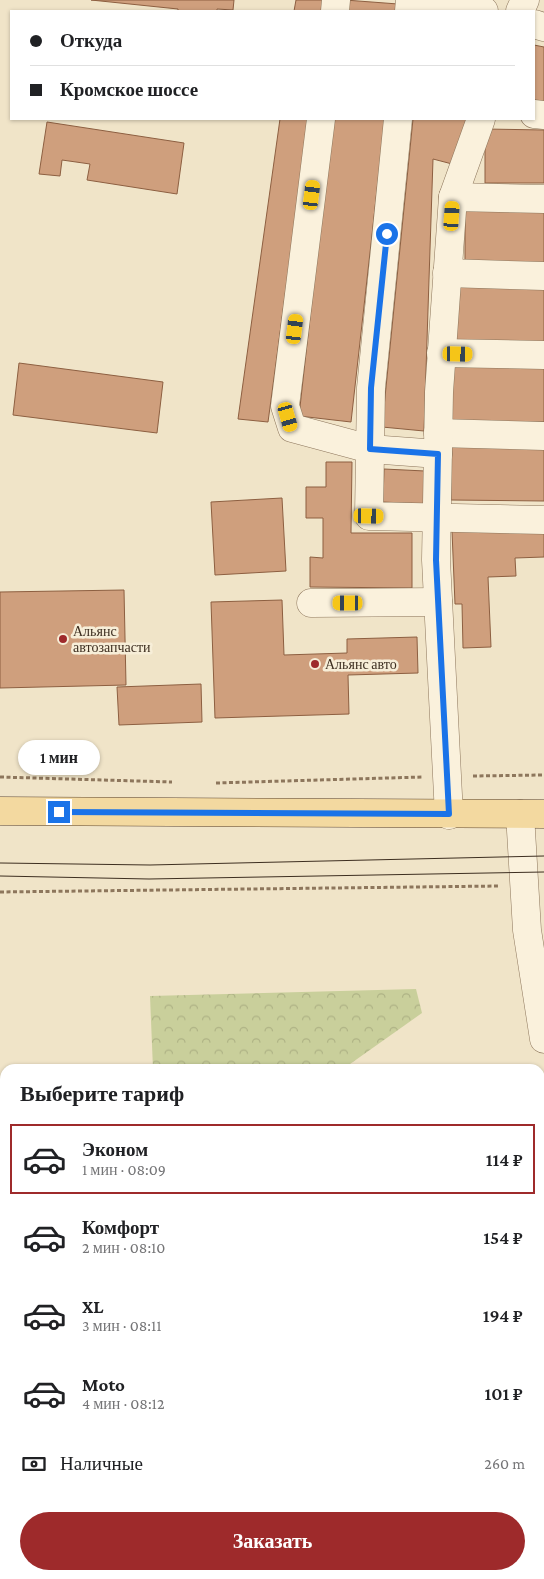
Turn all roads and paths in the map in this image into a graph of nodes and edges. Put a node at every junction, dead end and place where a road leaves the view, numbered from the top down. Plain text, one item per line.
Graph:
1 (430, 0) edge
2 (479, 10) edge
3 (321, 120) edge
4 (398, 120) edge
5 (482, 120) edge
6 (453, 197) junction
7 (544, 199) edge
8 (448, 274) junction
9 (544, 276) edge
10 (442, 354) junction
11 (544, 355) edge
12 (544, 436) edge
13 (438, 444) junction
14 (370, 449) junction
15 (436, 517) junction
16 (544, 520) edge
17 (438, 602) junction
18 (311, 603) dead end
19 (544, 775) edge
20 (0, 777) edge
21 (448, 777) junction
22 (177, 782) dead end
23 (206, 783) dead end
24 (0, 811) edge
25 (449, 814) junction
26 (532, 814) edge
27 (524, 886) junction
28 (0, 892) edge
29 (544, 1039) edge

1 - 2 lane
3 - 14 lane
4 - 14 lane
5 - 6 lane
6 - 7 lane
6 - 8 lane
8 - 9 lane
8 - 10 lane
10 - 11 lane
10 - 13 lane
12 - 13 lane
13 - 14 lane
13 - 15 lane
14 - 15 lane
15 - 16 lane
15 - 17 lane
17 - 18 lane
17 - 21 lane
19 - 21 path
20 - 22 path
21 - 23 path
21 - 25 lane
24 - 25 main road
25 - 26 main road
26 - 27 lane
27 - 28 path
27 - 29 lane

